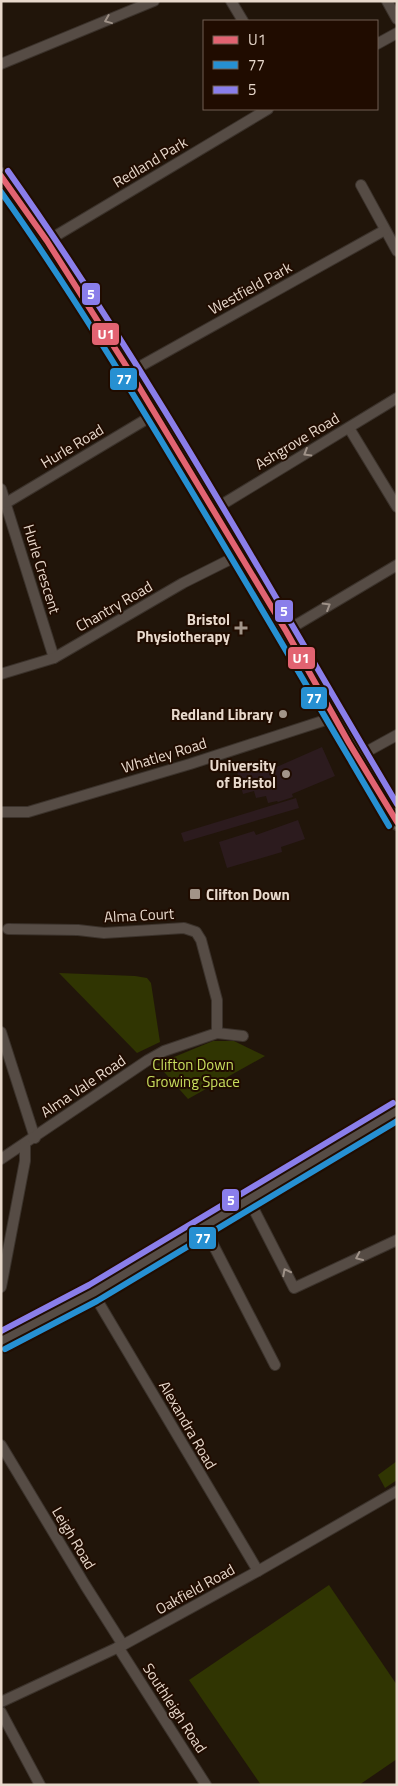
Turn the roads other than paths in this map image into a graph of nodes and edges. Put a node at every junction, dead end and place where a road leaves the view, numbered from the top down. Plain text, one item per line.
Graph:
1 (154, 1) edge
2 (231, 1) edge
3 (387, 1) edge
4 (397, 19) edge
5 (242, 20) edge
6 (397, 32) edge
7 (378, 43) edge
8 (1, 64) edge
9 (266, 110) edge
10 (1, 176) edge
11 (361, 184) dead end
12 (385, 230) junction
13 (47, 241) junction
14 (397, 252) edge
15 (130, 372) junction
16 (397, 398) edge
17 (154, 414) junction
18 (349, 428) junction
19 (1, 489) edge
20 (6, 503) junction
21 (397, 507) edge
22 (213, 510) junction
23 (239, 555) junction
24 (397, 565) edge
25 (286, 631) junction
26 (54, 658) junction
27 (1, 674) edge
28 (335, 717) junction
29 (397, 734) edge
30 (357, 757) junction
31 (1, 812) edge
32 (397, 822) edge
33 (8, 929) dead end
34 (1, 1032) edge
35 (217, 1034) junction
36 (243, 1036) dead end
37 (397, 1111) edge
38 (35, 1138) junction
39 (25, 1144) junction
40 (1, 1159) edge
41 (249, 1200) junction
42 (204, 1227) junction
43 (397, 1240) edge
44 (1, 1287) edge
45 (93, 1293) junction
46 (1, 1341) edge
47 (275, 1365) dead end
48 (1, 1445) edge
49 (397, 1491) edge
50 (258, 1571) junction
51 (120, 1646) junction
52 (1, 1702) edge
53 (1, 1712) edge
54 (40, 1785) edge
55 (206, 1785) edge

1 -> 8 street
2 - 5 street
3 - 4 street
6 - 7 street
9 - 13 street, Redland Park
10 - 13 main road
11 - 12 street
12 - 14 street
12 - 15 street, Westfield Park
13 - 15 main road
15 - 17 main road
16 - 18 street, Ashgrove Road
17 - 20 street, Hurle Road
17 - 22 main road
18 - 21 street
18 -> 22 street, Ashgrove Road
19 - 20 street, Hurle Crescent
20 - 26 street, Hurle Crescent
22 - 23 main road
23 - 25 main road
23 - 26 street, Chantry Road
25 -> 24 street
25 - 28 main road
26 - 27 street, Chantry Road
28 - 30 main road
28 - 31 street, Whatley Road
29 - 30 street
30 - 32 main road
33 - 35 street, Alma Court
34 - 38 street
35 - 36 street, Alma Vale Road
35 - 38 street, Alma Vale Road
37 - 41 street
38 - 39 street, Alma Vale Road
39 - 40 street, Alma Vale Road
39 - 44 street
41 - 42 street
43 -> 41 street
42 - 45 street
42 - 47 street
45 - 46 street
45 - 50 street, Alexandra Road
48 - 51 street, Leigh Road
49 - 50 street, Oakfield Road
50 - 51 street, Oakfield Road
51 - 52 street, Oakfield Road
51 - 55 street, Southleigh Road
53 - 54 street

